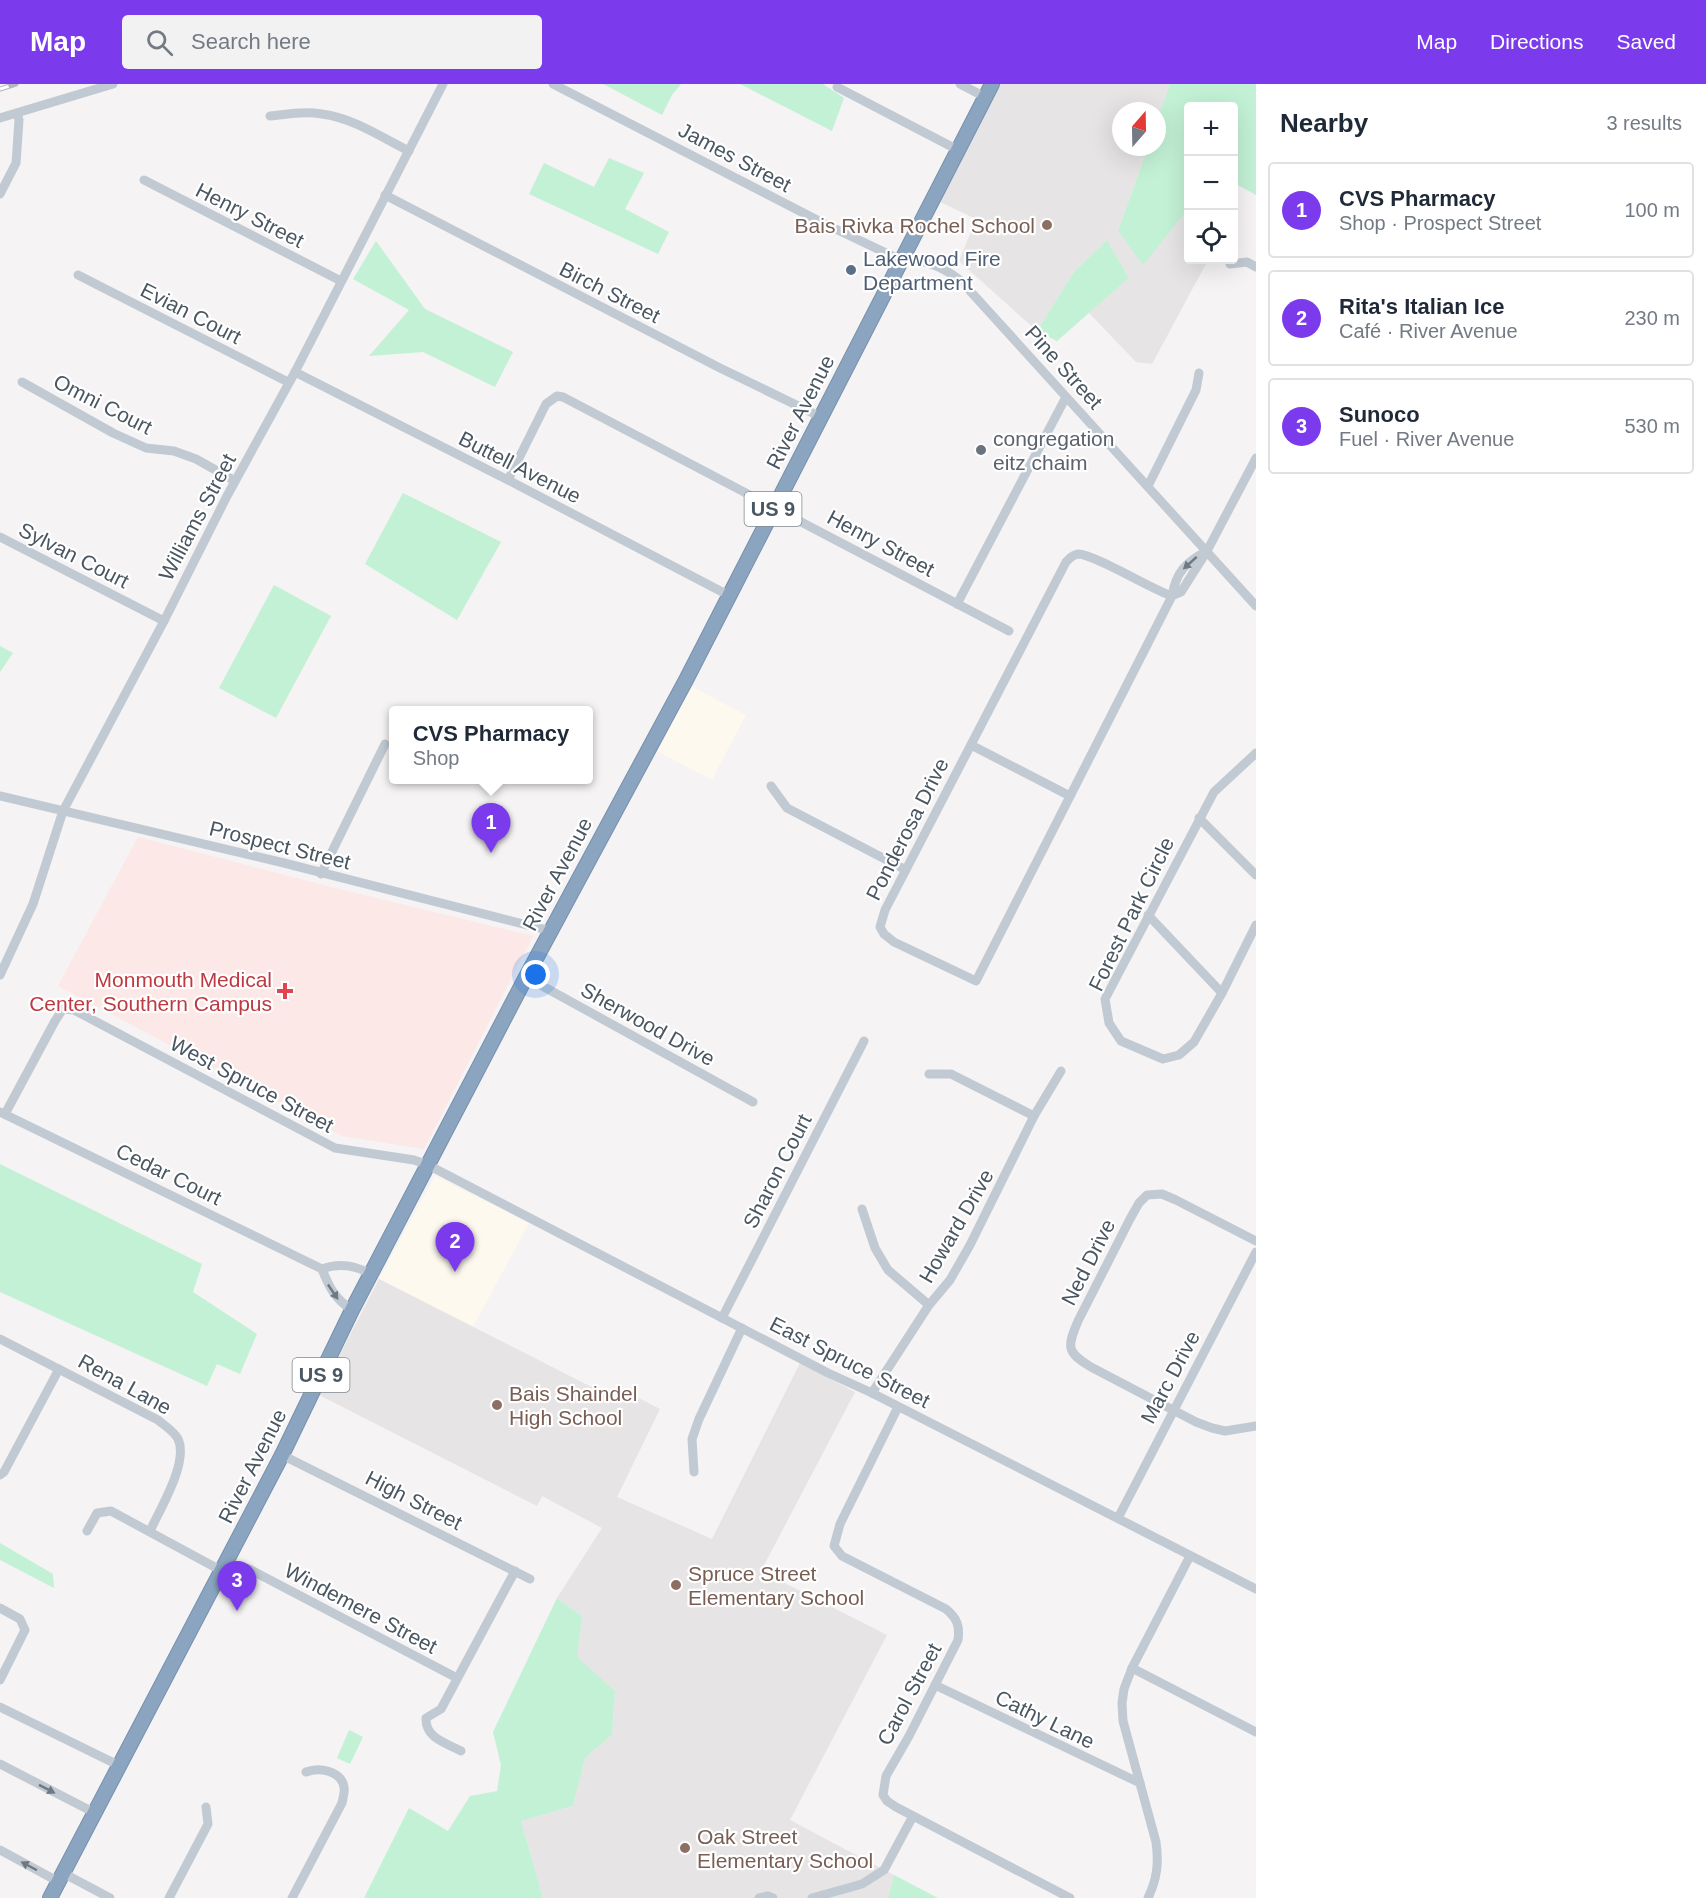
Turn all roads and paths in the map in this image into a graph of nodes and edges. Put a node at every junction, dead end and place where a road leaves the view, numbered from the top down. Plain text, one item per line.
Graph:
1 (113, 84) edge
2 (443, 84) edge
3 (553, 84) edge
4 (960, 84) edge
5 (992, 84) edge
6 (837, 87) dead end
7 (985, 97) junction
8 (17, 113) junction
9 (270, 116) dead end
10 (0, 118) edge
11 (958, 150) junction
12 (409, 151) junction
13 (144, 180) dead end
14 (0, 194) edge
15 (385, 195) junction
16 (901, 260) junction
17 (1238, 263) edge
18 (1256, 267) edge
19 (78, 275) dead end
20 (341, 281) junction
21 (295, 372) junction
22 (1199, 373) dead end
23 (22, 382) dead end
24 (288, 382) junction
25 (1066, 397) junction
26 (821, 417) junction
27 (1256, 458) edge
28 (508, 480) junction
29 (236, 481) junction
30 (1148, 486) junction
31 (774, 507) junction
32 (0, 537) edge
33 (1207, 551) junction
34 (728, 595) junction
35 (1172, 596) junction
36 (957, 604) junction
37 (1256, 606) edge
38 (164, 621) junction
39 (1009, 631) dead end
40 (385, 744) dead end
41 (971, 745) junction
42 (1256, 753) edge
43 (771, 786) dead end
44 (0, 796) edge
45 (1070, 796) junction
46 (63, 811) junction
47 (1199, 818) junction
48 (906, 870) junction
49 (321, 874) junction
50 (1256, 875) edge
51 (1148, 915) junction
52 (1256, 925) edge
53 (551, 931) junction
54 (0, 975) edge
55 (526, 977) junction
56 (1222, 993) junction
57 (864, 1041) dead end
58 (1061, 1071) dead end
59 (930, 1074) dead end
60 (753, 1102) dead end
61 (2, 1113) edge
62 (1034, 1116) junction
63 (428, 1165) junction
64 (862, 1209) dead end
65 (1256, 1241) edge
66 (1256, 1252) edge
67 (322, 1269) junction
68 (372, 1274) junction
69 (930, 1305) junction
70 (352, 1310) junction
71 (722, 1318) junction
72 (742, 1328) junction
73 (0, 1339) edge
74 (59, 1370) junction
75 (872, 1393) junction
76 (898, 1407) junction
77 (1173, 1410) junction
78 (1256, 1426) edge
79 (282, 1455) junction
80 (694, 1472) dead end
81 (0, 1475) edge
82 (1118, 1518) junction
83 (87, 1531) dead end
84 (150, 1531) junction
85 (1190, 1556) junction
86 (249, 1569) dead end
87 (222, 1571) junction
88 (515, 1571) junction
89 (530, 1579) dead end
90 (1256, 1589) edge
91 (0, 1608) edge
92 (1132, 1668) junction
93 (457, 1678) junction
94 (0, 1680) edge
95 (935, 1686) junction
96 (0, 1707) edge
97 (1256, 1732) edge
98 (462, 1751) dead end
99 (0, 1764) edge
100 (120, 1766) junction
101 (306, 1772) dead end
102 (1140, 1783) junction
103 (206, 1807) dead end
104 (95, 1813) junction
105 (913, 1816) junction
106 (0, 1850) edge
107 (61, 1878) junction
108 (50, 1898) edge
109 (110, 1898) edge
110 (169, 1898) edge
111 (292, 1898) edge
112 (759, 1898) edge
113 (773, 1898) edge
114 (812, 1898) edge
115 (1070, 1898) edge
116 (1148, 1898) edge

1 - 8 street
2 - 12 street, Williams Street
3 - 16 street, James Street
4 - 7 street
5 - 7 highway, River Avenue / US 9
6 - 11 street
7 - 11 highway, River Avenue / US 9
8 - 10 street
8 - 14 street
9 - 12 street
11 - 16 highway, River Avenue / US 9
12 - 15 street, Williams Street
13 - 20 street, Henry Street
15 - 20 street, Williams Street
15 - 26 street, Birch Street
16 - 25 street, Pine Street
16 - 26 highway, River Avenue / US 9
17 - 18 street
19 - 24 street, Evian Court
20 - 21 street, Williams Street
21 - 24 street, Williams Street
21 - 28 street, Buttell Avenue
22 - 30 street
23 - 29 street, Omni Court
24 - 29 street, Williams Street
25 - 30 street, Pine Street
25 - 36 street
26 - 31 highway, River Avenue / US 9
27 - 33 street, Ponderosa Drive
28 - 31 street, Henry Street
28 - 34 street, Buttell Avenue
29 - 38 street, Williams Street
30 - 33 street, Pine Street
31 - 34 highway, River Avenue / US 9
31 - 36 street, Henry Street
32 - 38 street, Sylvan Court
33 - 35 street, Ponderosa Drive
33 - 37 street, Pine Street
34 - 53 highway, River Avenue / US 9
35 - 41 street, Ponderosa Drive
35 - 45 street, Ponderosa Drive
36 - 39 street, Henry Street
38 - 46 street, Williams Street
40 - 49 street
41 - 45 street
41 - 48 street, Ponderosa Drive
42 - 47 street, Forest Park Circle
43 - 48 street
44 - 46 street, Prospect Street
45 - 48 street, Ponderosa Drive
46 - 49 street, Prospect Street
46 - 54 street, Williams Street
47 - 50 street
47 - 51 street, Forest Park Circle
49 - 53 street, Prospect Street
51 - 56 street
51 - 56 street, Forest Park Circle
52 - 56 street, Forest Park Circle
53 - 55 highway, River Avenue / US 9
55 - 60 street, Sherwood Drive
55 - 63 highway, River Avenue / US 9
57 - 71 street, Sharon Court
58 - 62 street, Howard Drive
59 - 62 street
61 - 63 street, West Spruce Street
61 - 67 street, Cedar Court
62 - 69 street, Howard Drive
63 - 68 highway, River Avenue / US 9
63 - 71 street, East Spruce Street
64 - 69 street
65 - 77 street, Ned Drive
66 - 77 street, Marc Drive
67 - 68 street
67 -> 70 street
68 - 70 highway, River Avenue / US 9
69 - 75 street, Howard Drive
70 - 79 highway, River Avenue / US 9
71 - 72 street, East Spruce Street
72 - 75 street, East Spruce Street
72 - 80 street
73 - 74 street, Rena Lane
74 - 81 street, Rena Lane
74 - 84 street, Rena Lane
75 - 76 street, East Spruce Street
76 - 82 street, East Spruce Street
76 - 95 street, Carol Street
77 - 78 street
77 - 82 street, Marc Drive
79 - 87 highway, River Avenue / US 9
79 - 88 street, High Street
82 - 85 street, East Spruce Street
83 - 84 street
84 - 87 street
85 - 90 street, East Spruce Street
85 - 92 street
86 - 93 street, Windemere Street
87 - 100 highway, River Avenue / US 9
88 - 89 street, High Street
88 - 93 street
91 - 94 street
92 - 97 street
92 - 102 street
93 - 98 street
95 - 102 street, Cathy Lane
95 - 105 street, Carol Street
96 - 100 street
99 -> 104 street
100 - 104 highway, River Avenue / US 9
101 - 111 street
102 - 116 street
103 - 110 street
104 - 107 highway, River Avenue / US 9
105 - 114 street
105 - 115 street, Carol Street
107 -> 106 street
107 - 108 highway, River Avenue / US 9
107 - 109 street
112 - 113 street

